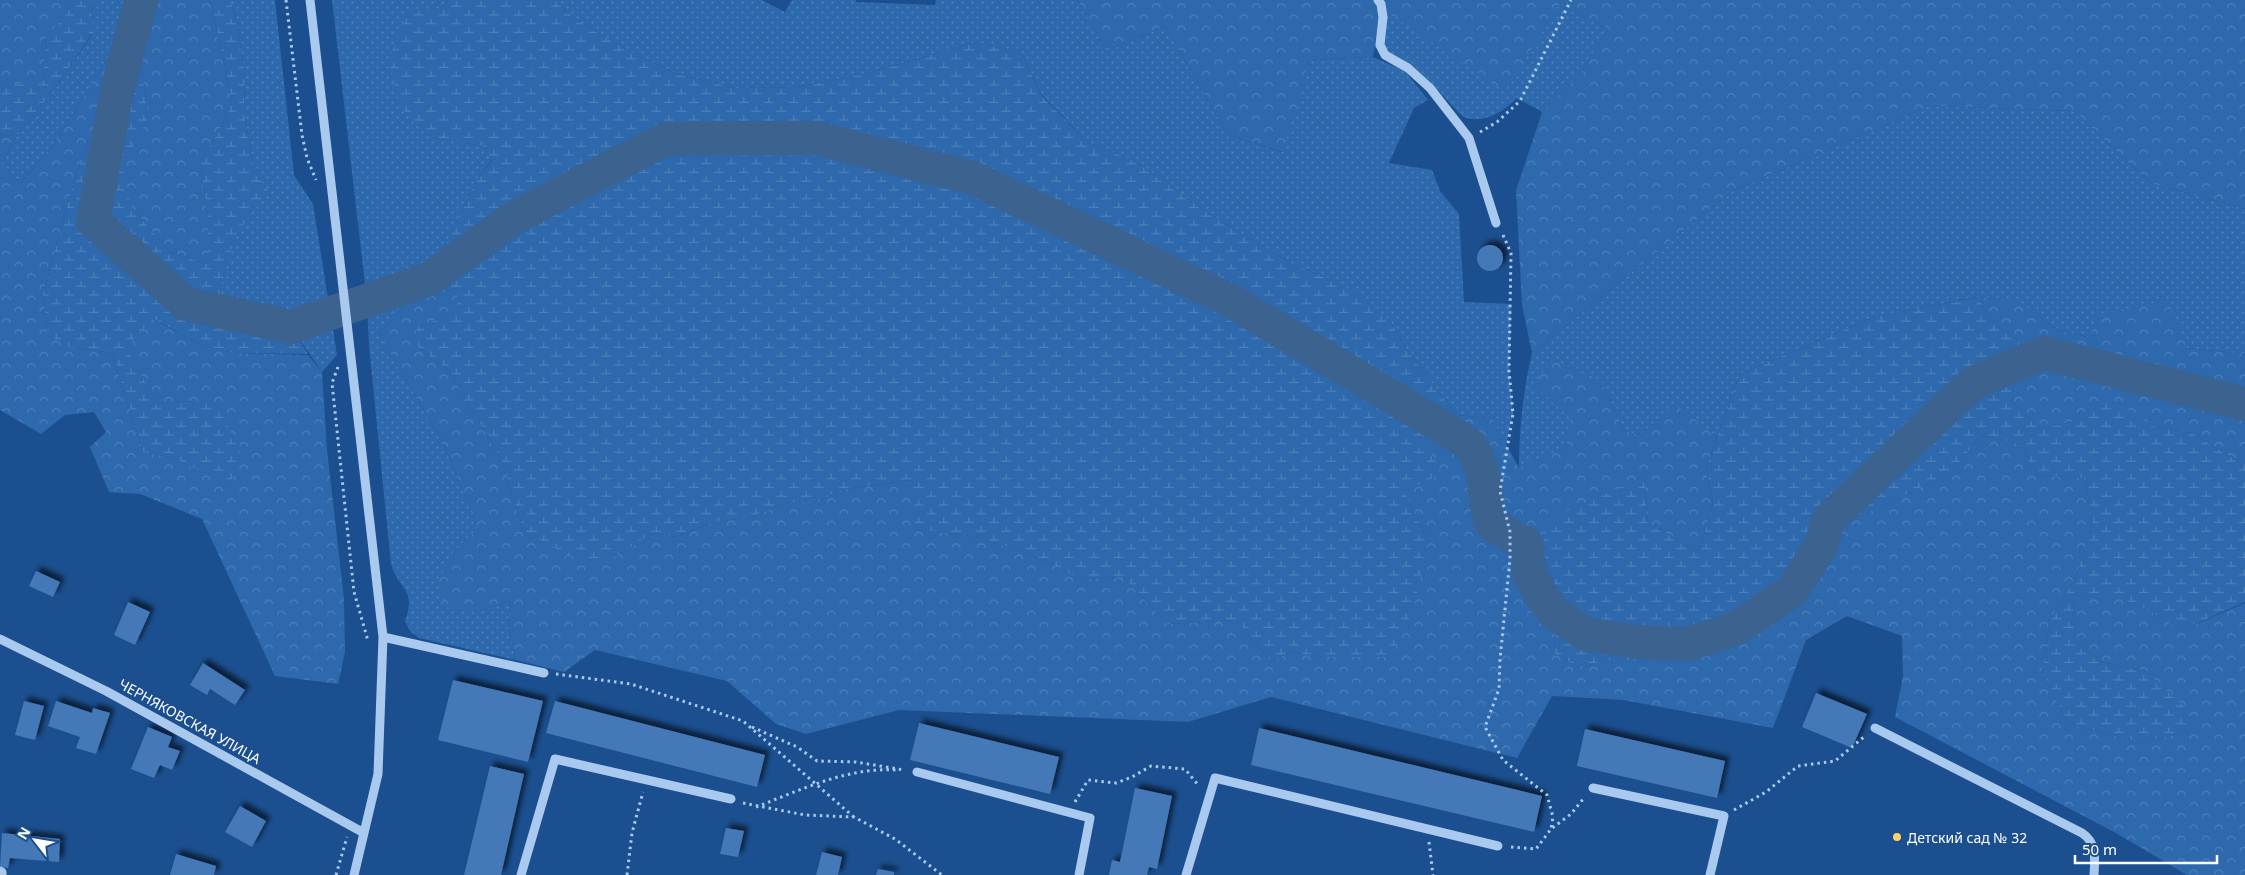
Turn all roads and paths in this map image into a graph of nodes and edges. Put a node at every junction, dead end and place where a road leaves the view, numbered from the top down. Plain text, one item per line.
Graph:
1 (286, 0) edge
2 (310, 0) edge
3 (1378, 0) edge
4 (1571, 0) edge
5 (1469, 138) junction
6 (318, 185) dead end
7 (1496, 223) joint
8 (339, 366) dead end
9 (383, 637) junction
10 (0, 639) edge
11 (370, 649) dead end
12 (544, 673) joint
13 (747, 724) junction
14 (1875, 728) joint
15 (917, 772) junction
16 (646, 780) junction
17 (816, 784) junction
18 (1593, 788) joint
19 (1210, 797) junction
20 (731, 799) joint
21 (756, 807) junction
22 (1069, 812) junction
23 (1724, 816) junction
24 (855, 818) junction
25 (350, 826) junction
26 (1428, 829) junction
27 (1551, 829) junction
28 (364, 833) junction
29 (1498, 846) joint
30 (0, 872) edge
31 (2, 875) edge
32 (336, 875) edge
33 (354, 875) edge
34 (522, 875) edge
35 (627, 875) edge
36 (942, 875) edge
37 (1079, 875) edge
38 (1186, 875) edge
39 (1433, 875) edge
40 (1710, 875) edge
41 (2094, 875) edge

1 - 6 path
2 - 9 street
3 - 5 street
4 - 5 path
5 - 7 street
7 - 27 path
8 - 11 path
9 - 12 street
9 - 28 street
10 - 25 street, ЧЕРНЯКОВСКАЯ УЛИЦА
12 - 13 path
13 - 15 path
13 - 17 path
14 - 23 path
14 - 41 street
15 - 17 path
15 - 22 street
16 - 20 street
16 - 34 street
16 - 35 path
17 - 21 path
17 - 24 path
18 - 23 street
18 - 27 path
19 - 22 path
19 - 26 street
19 - 38 street
20 - 21 path
21 - 24 path
22 - 37 street
23 - 40 street
24 - 36 path
25 - 28 street, ЧЕРНЯКОВСКАЯ УЛИЦА
25 - 32 path
26 - 29 street
26 - 39 path
27 - 29 path
28 - 33 street
30 - 31 street

